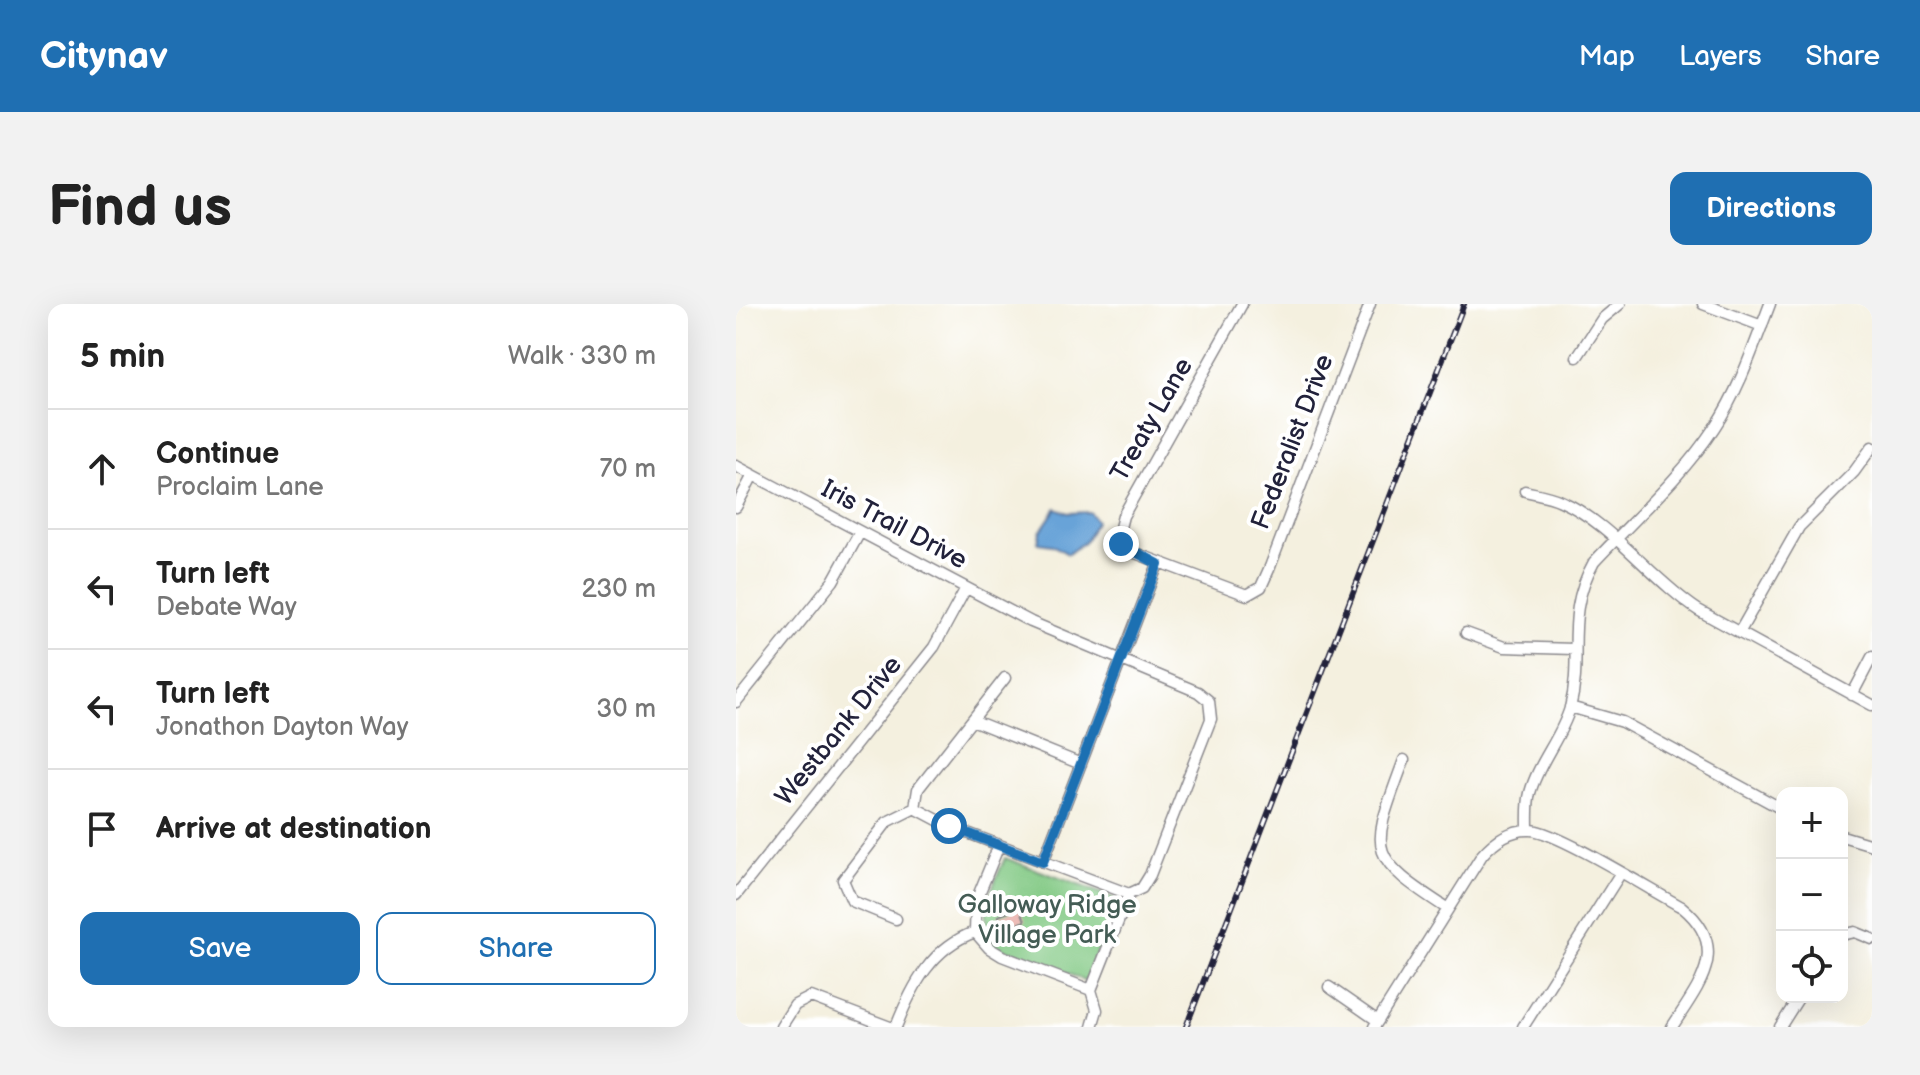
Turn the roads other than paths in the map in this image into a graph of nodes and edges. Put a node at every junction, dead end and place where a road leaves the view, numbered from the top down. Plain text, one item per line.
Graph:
1 (1242, 304) edge
2 (1368, 304) edge
3 (1620, 304) edge
4 (1703, 304) edge
5 (1770, 304) edge
6 (1762, 326) junction
7 (1577, 357) dead end
8 (1872, 447) edge
9 (736, 466) edge
10 (753, 475) junction
11 (1525, 491) dead end
12 (736, 507) edge
13 (860, 532) junction
14 (1614, 541) junction
15 (1158, 564) junction
16 (966, 588) junction
17 (1466, 633) dead end
18 (1739, 633) junction
19 (1574, 649) junction
20 (1872, 657) edge
21 (1120, 662) junction
22 (1005, 678) dead end
23 (1852, 695) junction
24 (736, 702) edge
25 (1872, 705) edge
26 (1570, 707) junction
27 (972, 720) junction
28 (1404, 760) dead end
29 (1081, 764) junction
30 (1776, 806) edge
31 (915, 808) junction
32 (1528, 830) junction
33 (1848, 838) edge
34 (999, 845) junction
35 (1872, 845) edge
36 (1043, 862) junction
37 (1620, 874) junction
38 (1129, 894) junction
39 (736, 895) edge
40 (1448, 909) junction
41 (896, 919) dead end
42 (975, 932) junction
43 (1848, 934) edge
44 (1872, 939) edge
45 (1329, 987) dead end
46 (1091, 990) junction
47 (1795, 1003) edge
48 (1376, 1024) edge
49 (781, 1027) edge
50 (890, 1027) edge
51 (896, 1027) edge
52 (1092, 1027) edge
53 (1523, 1027) edge
54 (1672, 1027) edge
55 (1780, 1027) edge

1 - 15 street, Treaty Lane
2 - 15 street, Federalist Drive
3 - 7 street
4 - 6 street
5 - 6 street
6 - 14 street
8 - 18 street
9 - 10 street, Iris Trail Drive
10 - 12 street
10 - 13 street, Iris Trail Drive
11 - 14 street
13 - 16 street, Iris Trail Drive
13 - 24 street
14 - 18 street
14 - 19 street
15 - 21 street
16 - 21 street, Iris Trail Drive
16 - 39 street, Westbank Drive
17 - 19 street
18 - 23 street
19 - 26 street
20 - 23 street
21 - 29 street
21 - 38 street, Iris Trail Drive
22 - 27 street
23 - 25 street
26 - 30 street
26 - 32 street
27 - 29 street
27 - 31 street
28 - 40 street
29 - 36 street
31 - 34 street
31 - 41 street
32 - 37 street
32 - 40 street
33 - 35 street
34 - 36 street
34 - 42 street
36 - 38 street
37 - 53 street
37 - 54 street
38 - 46 street
40 - 48 street
42 - 46 street
42 - 51 street
43 - 44 street
45 - 48 street
46 - 52 street
47 - 55 street
49 - 50 street

